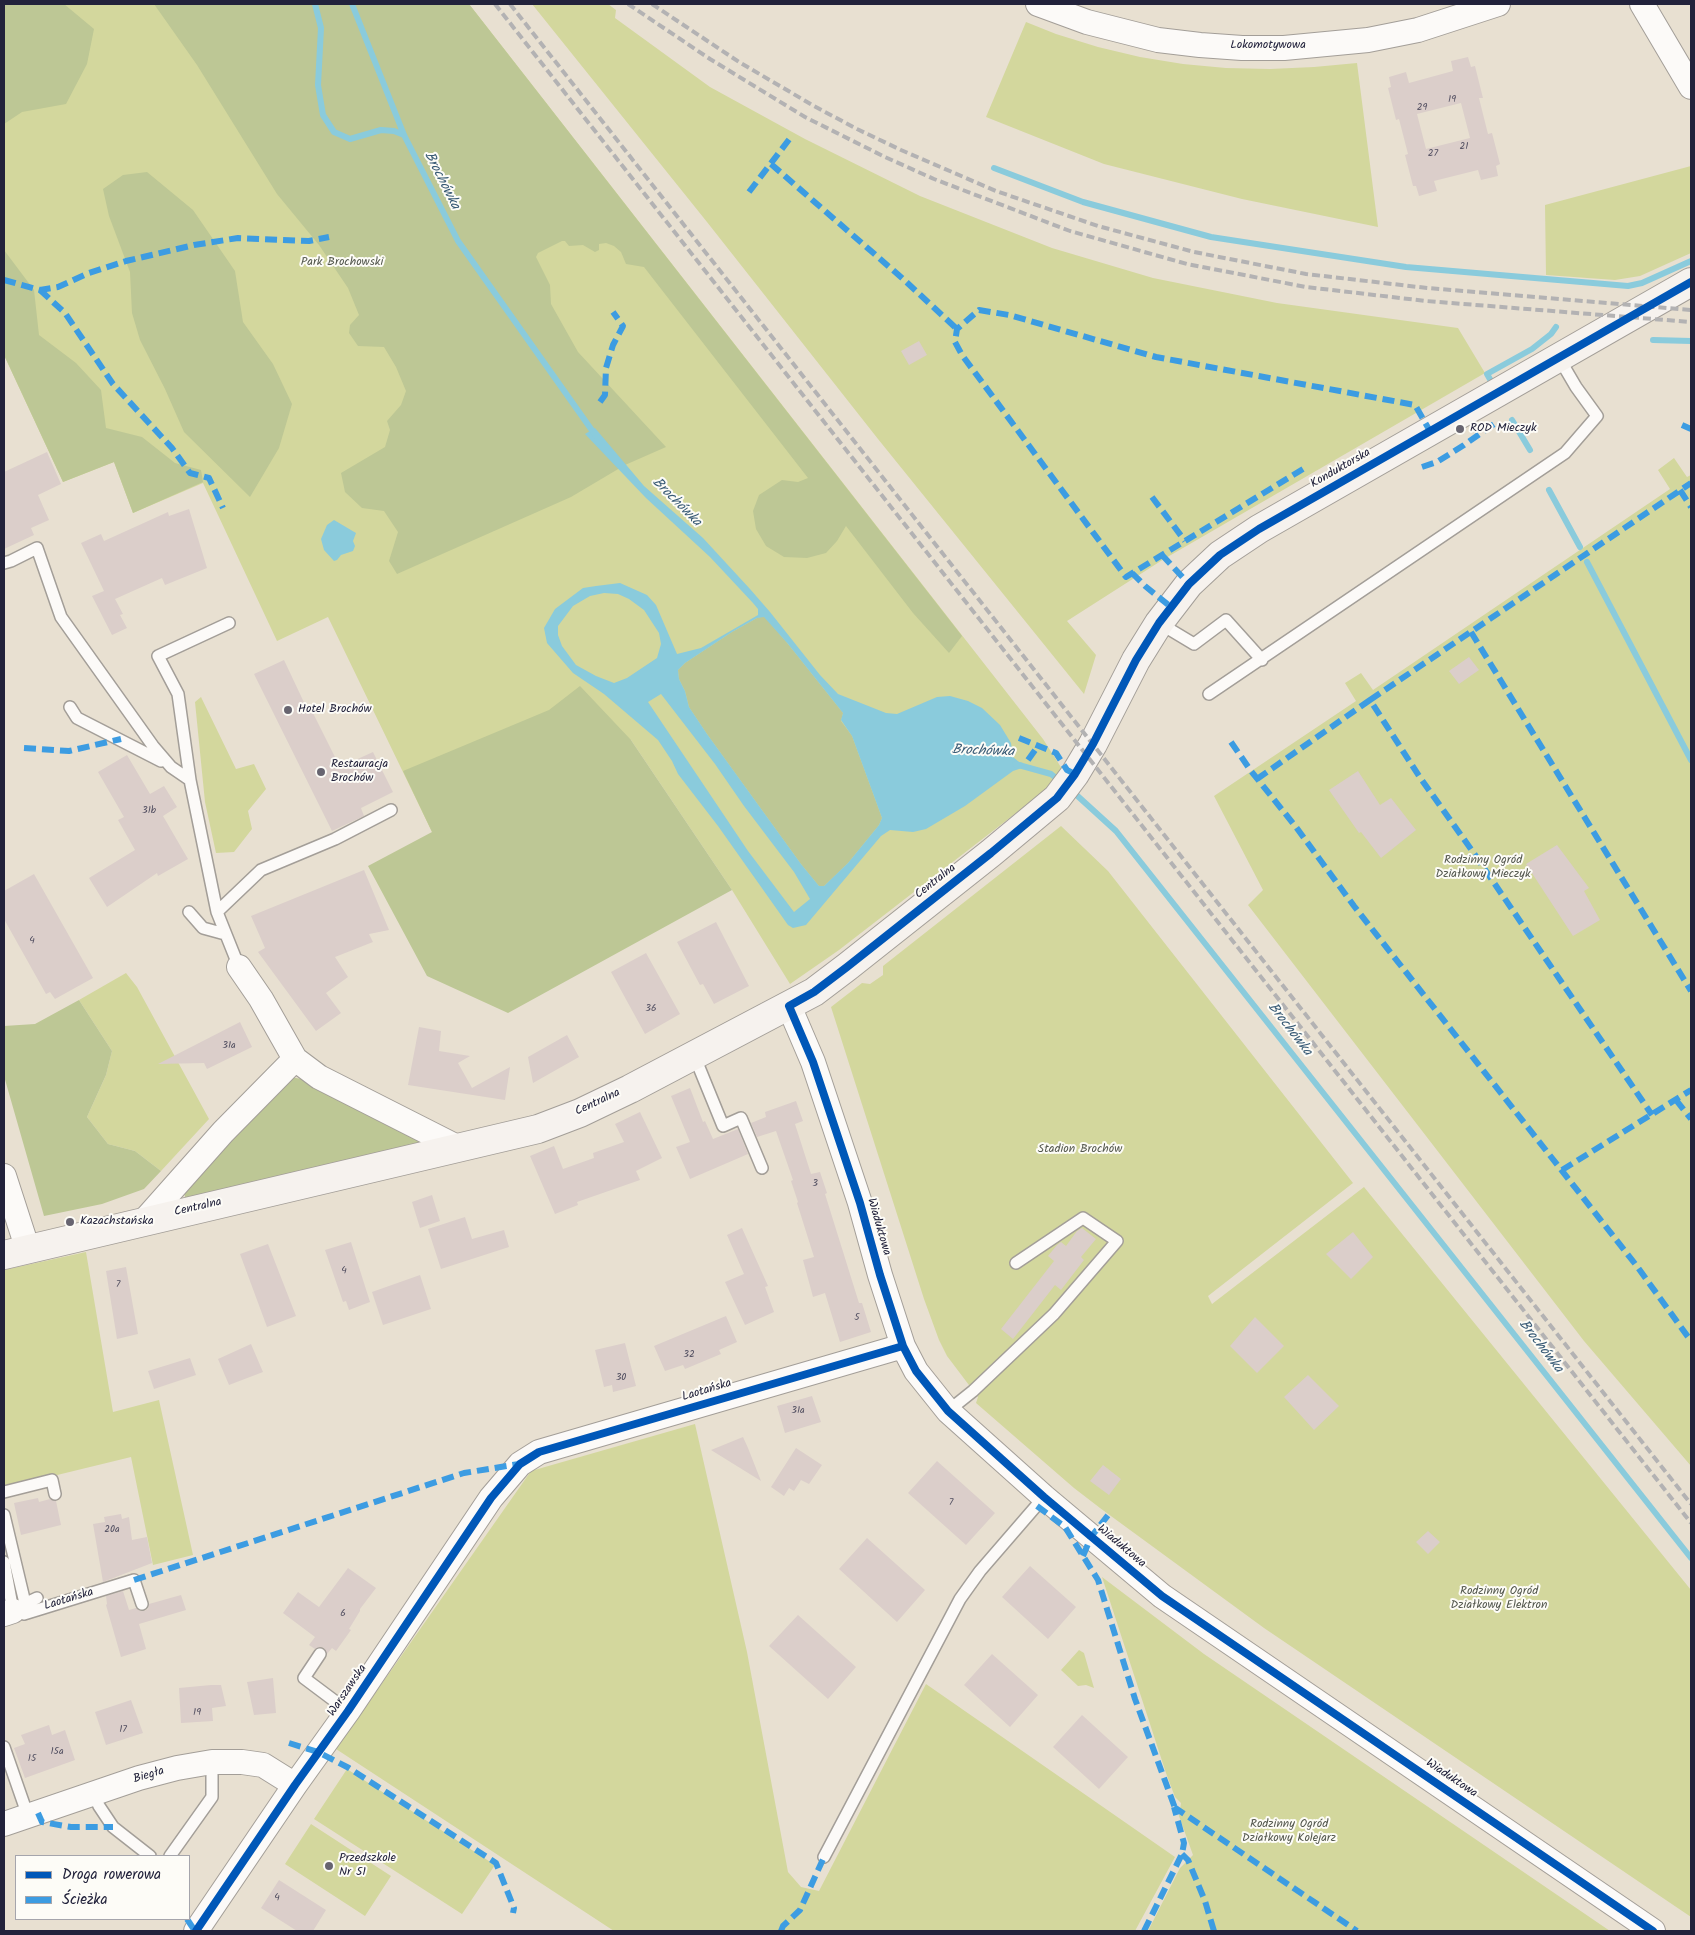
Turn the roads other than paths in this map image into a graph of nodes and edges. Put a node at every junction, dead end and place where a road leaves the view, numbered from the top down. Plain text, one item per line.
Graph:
1 (1038, 4) edge
2 (1498, 4) edge
3 (1642, 4) edge
4 (1691, 87) edge
5 (1691, 282) edge
6 (1558, 357) junction
7 (4, 563) edge
8 (229, 623) dead end
9 (1159, 623) junction
10 (1262, 660) junction
11 (1209, 694) dead end
12 (70, 708) dead end
13 (171, 767) junction
14 (1078, 767) joint
15 (190, 780) junction
16 (391, 810) dead end
17 (189, 912) dead end
18 (217, 912) junction
19 (225, 934) junction
20 (239, 967) joint
21 (789, 1006) junction
22 (694, 1055) junction
23 (295, 1059) junction
24 (457, 1147) junction
25 (762, 1168) dead end
26 (4, 1176) edge
27 (144, 1221) junction
28 (16, 1253) edge
29 (1016, 1263) dead end
30 (903, 1346) junction
31 (948, 1411) junction
32 (520, 1464) joint
33 (4, 1492) edge
34 (55, 1494) dead end
35 (1044, 1497) junction
36 (4, 1515) edge
37 (4, 1562) edge
38 (37, 1598) dead end
39 (142, 1604) dead end
40 (14, 1609) edge
41 (320, 1654) dead end
42 (304, 1678) junction
43 (295, 1686) dead end
44 (348, 1711) junction
45 (4, 1747) edge
46 (212, 1762) junction
47 (295, 1785) junction
48 (93, 1793) junction
49 (28, 1816) junction
50 (4, 1824) edge
51 (149, 1855) edge
52 (171, 1855) edge
53 (824, 1857) dead end
54 (196, 1931) edge
55 (1653, 1931) edge

1 - 2 street, Lokomotywowa
3 - 4 street
5 - 6 street, Konduktorska
6 - 9 street, Konduktorska
6 - 10 lane
7 - 13 lane
8 - 15 lane
9 - 10 lane
9 - 14 street, Konduktorska
10 - 11 lane
12 - 13 lane
13 - 15 lane
14 - 21 street, Centralna
15 - 18 lane
16 - 18 lane
17 - 19 lane
18 - 19 lane
19 - 20 lane
20 - 23 street
21 - 22 street, Centralna
21 - 30 street, Wiaduktowa
22 - 24 street, Centralna
22 - 25 lane
23 - 24 street
23 - 27 street, Centralna
24 - 27 street, Centralna
26 - 28 street
27 - 28 street, Centralna
29 - 31 lane
30 - 31 street, Wiaduktowa
30 - 32 street, Laotańska
31 - 35 street, Wiaduktowa
32 - 44 street, Warszawska
33 - 34 lane
35 - 53 lane
35 - 55 street, Wiaduktowa
36 - 40 lane
37 - 40 lane
38 - 40 lane
39 - 40 lane, Laotańska
41 - 42 lane
42 - 43 lane
42 - 44 lane
44 - 47 street, Warszawska
45 - 49 lane
46 - 47 street, Biegła
46 - 48 street, Biegła
46 - 52 lane
47 - 54 street, Warszawska
48 - 49 street, Biegła
48 - 51 lane
49 - 50 street, Biegła

